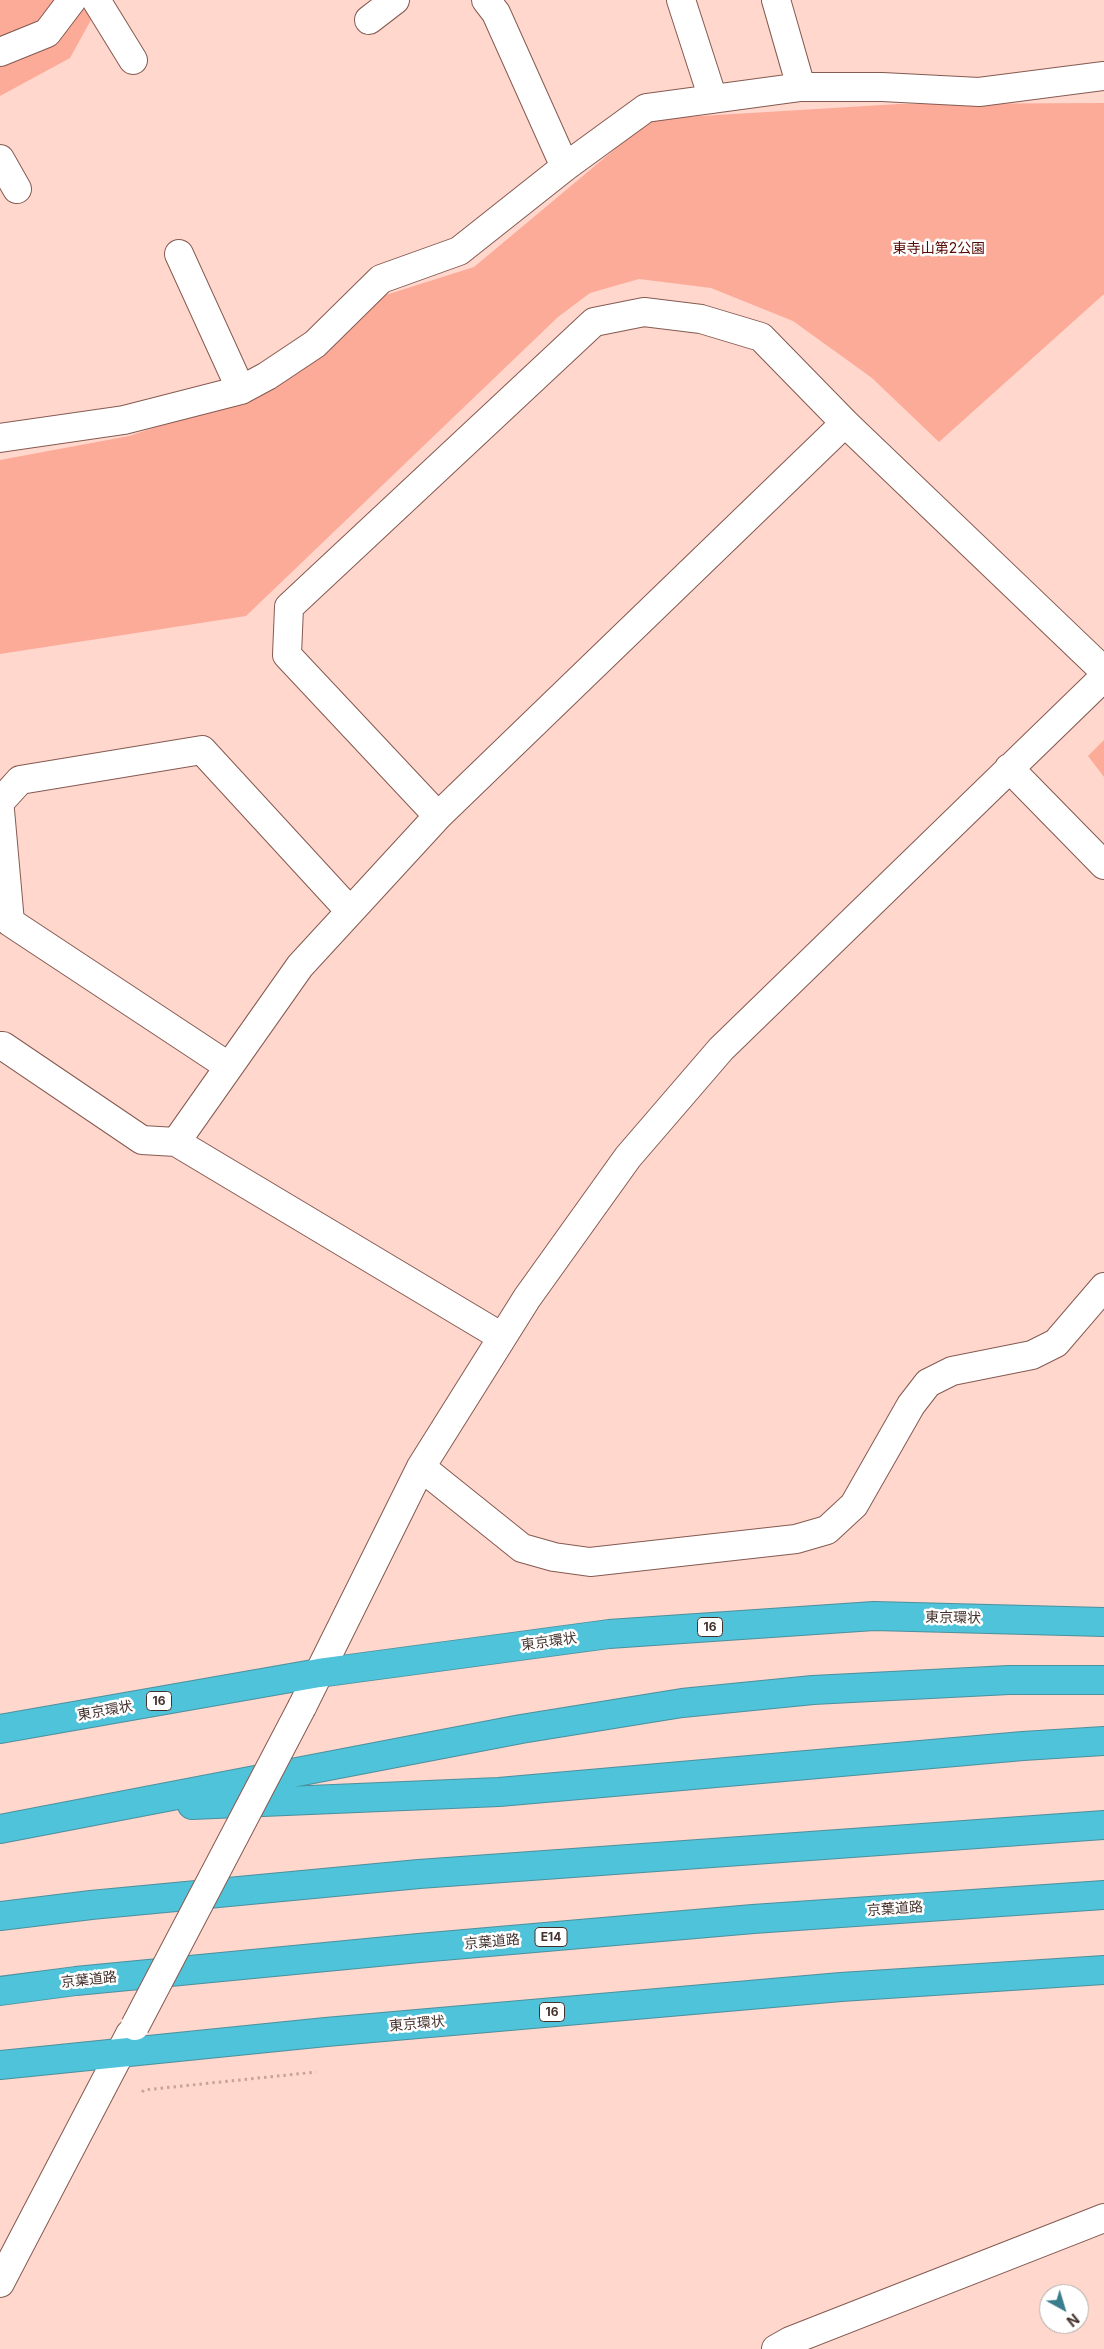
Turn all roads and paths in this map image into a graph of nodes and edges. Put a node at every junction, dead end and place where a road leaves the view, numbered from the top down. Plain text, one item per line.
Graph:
1 (72, 0) edge
2 (96, 0) edge
3 (395, 0) edge
4 (486, 0) edge
5 (681, 0) edge
6 (776, 0) edge
7 (369, 20) dead end
8 (0, 52) edge
9 (133, 60) dead end
10 (1104, 76) edge
11 (802, 87) junction
12 (713, 99) junction
13 (0, 160) edge
14 (565, 167) junction
15 (17, 189) dead end
16 (179, 254) dead end
17 (241, 390) junction
18 (845, 423) junction
19 (0, 438) edge
20 (1104, 671) edge
21 (1104, 677) edge
22 (1009, 768) junction
23 (0, 802) edge
24 (0, 810) edge
25 (438, 816) junction
26 (1104, 865) edge
27 (350, 911) junction
28 (0, 1046) edge
29 (228, 1066) junction
30 (176, 1142) junction
31 (1104, 1287) edge
32 (502, 1337) junction
33 (421, 1467) junction
34 (1104, 1622) edge
35 (319, 1673) junction
36 (1104, 1680) edge
37 (0, 1730) edge
38 (1104, 1741) edge
39 (93, 1809) junction
40 (1104, 1824) edge
41 (0, 1828) edge
42 (1104, 1894) edge
43 (0, 1916) edge
44 (1104, 1970) edge
45 (0, 1991) edge
46 (120, 2054) junction
47 (0, 2065) edge
48 (1104, 2218) edge
49 (0, 2283) edge
50 (788, 2346) edge

1 - 8 street
2 - 9 street
3 - 7 street
4 - 14 street
5 - 12 street
6 - 11 street
10 - 11 street
11 - 12 street
12 - 14 street
13 - 15 street
14 - 17 street
16 - 17 street
17 - 19 street
18 - 20 street
18 - 25 street
18 - 25 street
21 - 22 street
22 - 26 street
22 - 32 street
23 - 27 street
24 - 29 street
25 - 27 street
27 - 29 street
28 - 30 street
29 - 30 street
30 - 32 street
31 - 33 street
32 - 33 street
33 - 35 street
34 - 35 highway, 東京環状 / 16
35 - 37 highway, 東京環状 / 16
35 - 46 street, bridge
36 - 39 highway
38 - 39 highway
39 - 41 highway
40 - 43 highway
42 - 45 highway, 京葉道路 / E14
44 - 46 highway, 東京環状 / 16
46 - 47 highway, 東京環状 / 16
46 - 49 street
48 - 50 street

